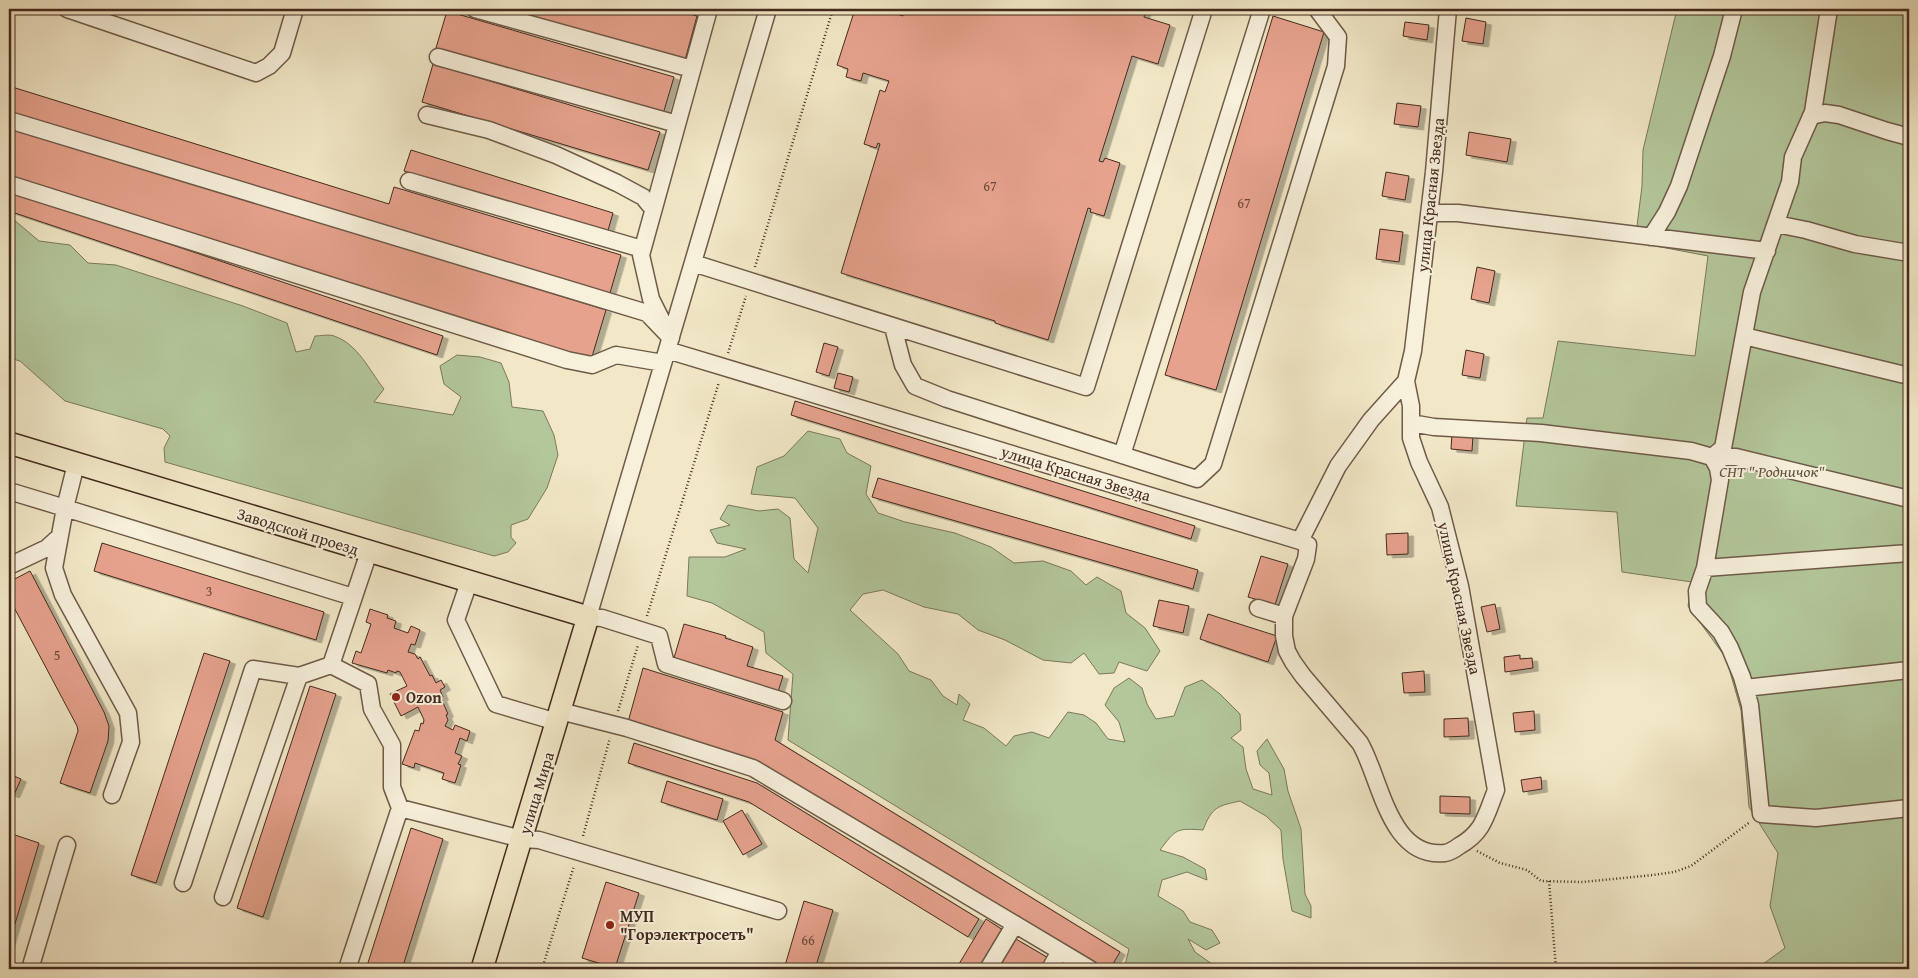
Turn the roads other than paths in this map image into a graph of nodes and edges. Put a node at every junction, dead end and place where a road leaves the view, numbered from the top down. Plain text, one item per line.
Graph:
1 (66, 9) edge
2 (295, 9) edge
3 (475, 9) edge
4 (709, 9) edge
5 (768, 9) edge
6 (1204, 9) edge
7 (1262, 9) edge
8 (1317, 9) edge
9 (1448, 9) edge
10 (1734, 9) edge
11 (1829, 9) edge
12 (438, 57) dead end
13 (692, 69) junction
14 (427, 115) dead end
15 (1811, 116) junction
16 (9, 120) edge
17 (677, 124) junction
18 (1909, 136) edge
19 (409, 181) dead end
20 (9, 184) edge
21 (653, 209) junction
22 (1429, 213) junction
23 (1776, 224) junction
24 (1651, 237) junction
25 (642, 249) junction
26 (1767, 251) junction
27 (1909, 253) edge
28 (693, 263) junction
29 (893, 327) junction
30 (1744, 336) junction
31 (667, 350) junction
32 (1909, 376) edge
33 (1406, 381) junction
34 (1411, 423) junction
35 (9, 443) edge
36 (1122, 455) junction
37 (1712, 457) junction
38 (76, 464) junction
39 (9, 491) edge
40 (1909, 499) edge
41 (65, 508) junction
42 (59, 537) junction
43 (1300, 541) junction
44 (369, 552) junction
45 (1909, 553) edge
46 (9, 566) edge
47 (1705, 568) junction
48 (469, 582) junction
49 (353, 597) junction
50 (1258, 608) dead end
51 (1284, 616) junction
52 (588, 617) junction
53 (331, 665) junction
54 (1909, 670) edge
55 (299, 676) junction
56 (1745, 688) junction
57 (783, 701) dead end
58 (559, 716) junction
59 (112, 795) dead end
60 (400, 808) junction
61 (1909, 808) edge
62 (522, 840) junction
63 (67, 845) dead end
64 (183, 883) dead end
65 (223, 896) dead end
66 (778, 911) dead end
67 (1014, 924) junction
68 (1060, 951) junction
69 (30, 969) edge
70 (347, 969) edge
71 (482, 969) edge
72 (988, 969) edge
73 (1050, 969) edge
74 (1090, 969) edge

1 - 2 street
3 - 13 street
4 - 13 street
5 - 28 street
6 - 29 street
7 - 36 street
8 - 36 street
9 - 22 street, улица Красная Звезда
10 - 24 street
11 - 15 street
12 - 17 street
13 - 17 street
14 - 21 street
15 - 18 street
15 - 23 street
16 - 31 street
17 - 21 street
19 - 25 street
20 - 31 street, улица Красная Звезда
21 - 25 street
22 - 24 street
22 - 33 street, улица Красная Звезда
23 - 26 street
23 - 27 street
24 - 26 street
25 - 31 street
26 - 30 street
28 - 29 street
28 - 31 street
29 - 36 street
30 - 32 street
30 - 37 street
31 - 43 street, улица Красная Звезда
31 - 52 street
33 - 34 street, улица Красная Звезда
33 - 43 street, улица Красная Звезда
34 - 37 street
34 - 51 street, улица Красная Звезда
35 - 38 main road, Заводской проезд
37 - 40 street
37 - 47 street
38 - 41 street
38 - 44 main road, Заводской проезд
39 - 41 street
41 - 42 street
41 - 49 street
42 - 46 street
42 - 59 street
43 - 51 street
44 - 48 main road, Заводской проезд
44 - 49 street
45 - 47 street
47 - 56 street
48 - 52 main road, Заводской проезд
48 - 58 street
49 - 53 street
50 - 51 street
52 - 57 street
52 - 58 main road, улица Мира
53 - 55 street
53 - 60 street
54 - 56 street
55 - 64 street
55 - 65 street
56 - 61 street
58 - 62 main road, улица Мира
58 - 67 street
60 - 62 street
60 - 70 street
62 - 66 street
62 - 71 main road, улица Мира
63 - 69 street
67 - 68 street
67 - 72 street
68 - 73 street
68 - 74 street

